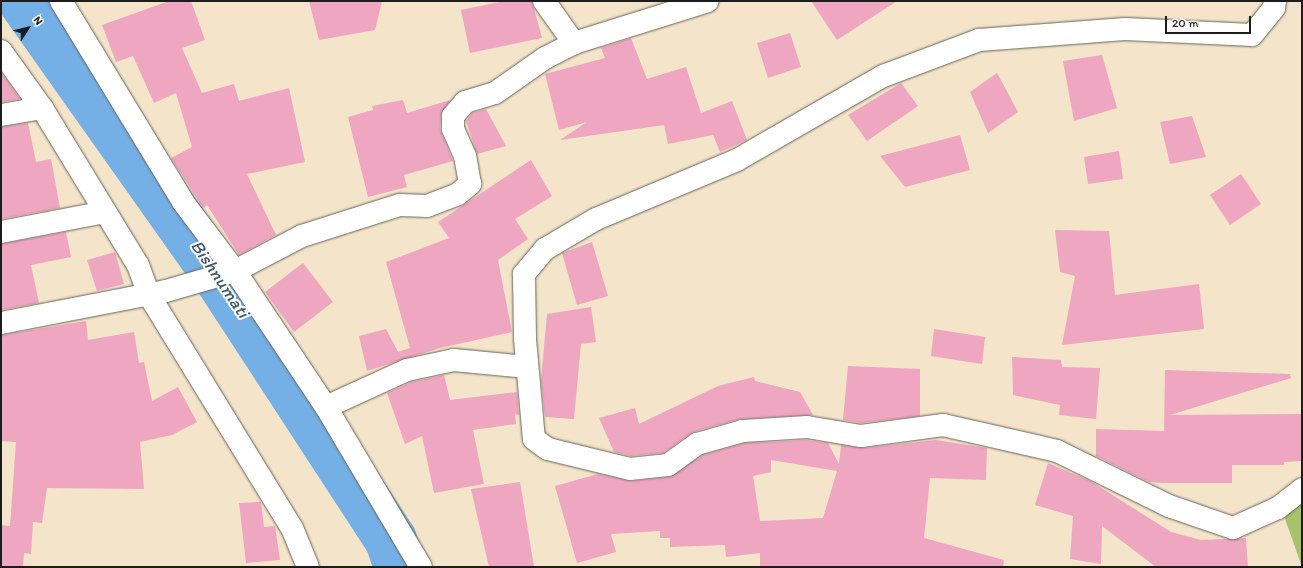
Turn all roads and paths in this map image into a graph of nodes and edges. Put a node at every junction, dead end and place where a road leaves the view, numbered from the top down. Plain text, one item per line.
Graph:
1 (61, 1) edge
2 (544, 1) edge
3 (708, 1) edge
4 (1275, 1) edge
5 (574, 43) junction
6 (1, 51) edge
7 (42, 108) junction
8 (1, 115) edge
9 (105, 212) junction
10 (1, 232) edge
11 (230, 272) junction
12 (157, 293) junction
13 (1, 323) edge
14 (527, 367) junction
15 (326, 407) junction
16 (1302, 489) edge
17 (308, 567) edge
18 (421, 567) edge

1 - 11 street
2 - 5 street
3 - 5 street
4 - 14 street
5 - 11 street
6 - 7 street
7 - 8 street
7 - 9 street
9 - 10 street
9 - 12 street
11 - 12 street
11 - 15 street
12 - 13 street
12 - 17 street
14 - 15 street
14 - 16 street
15 - 18 street

